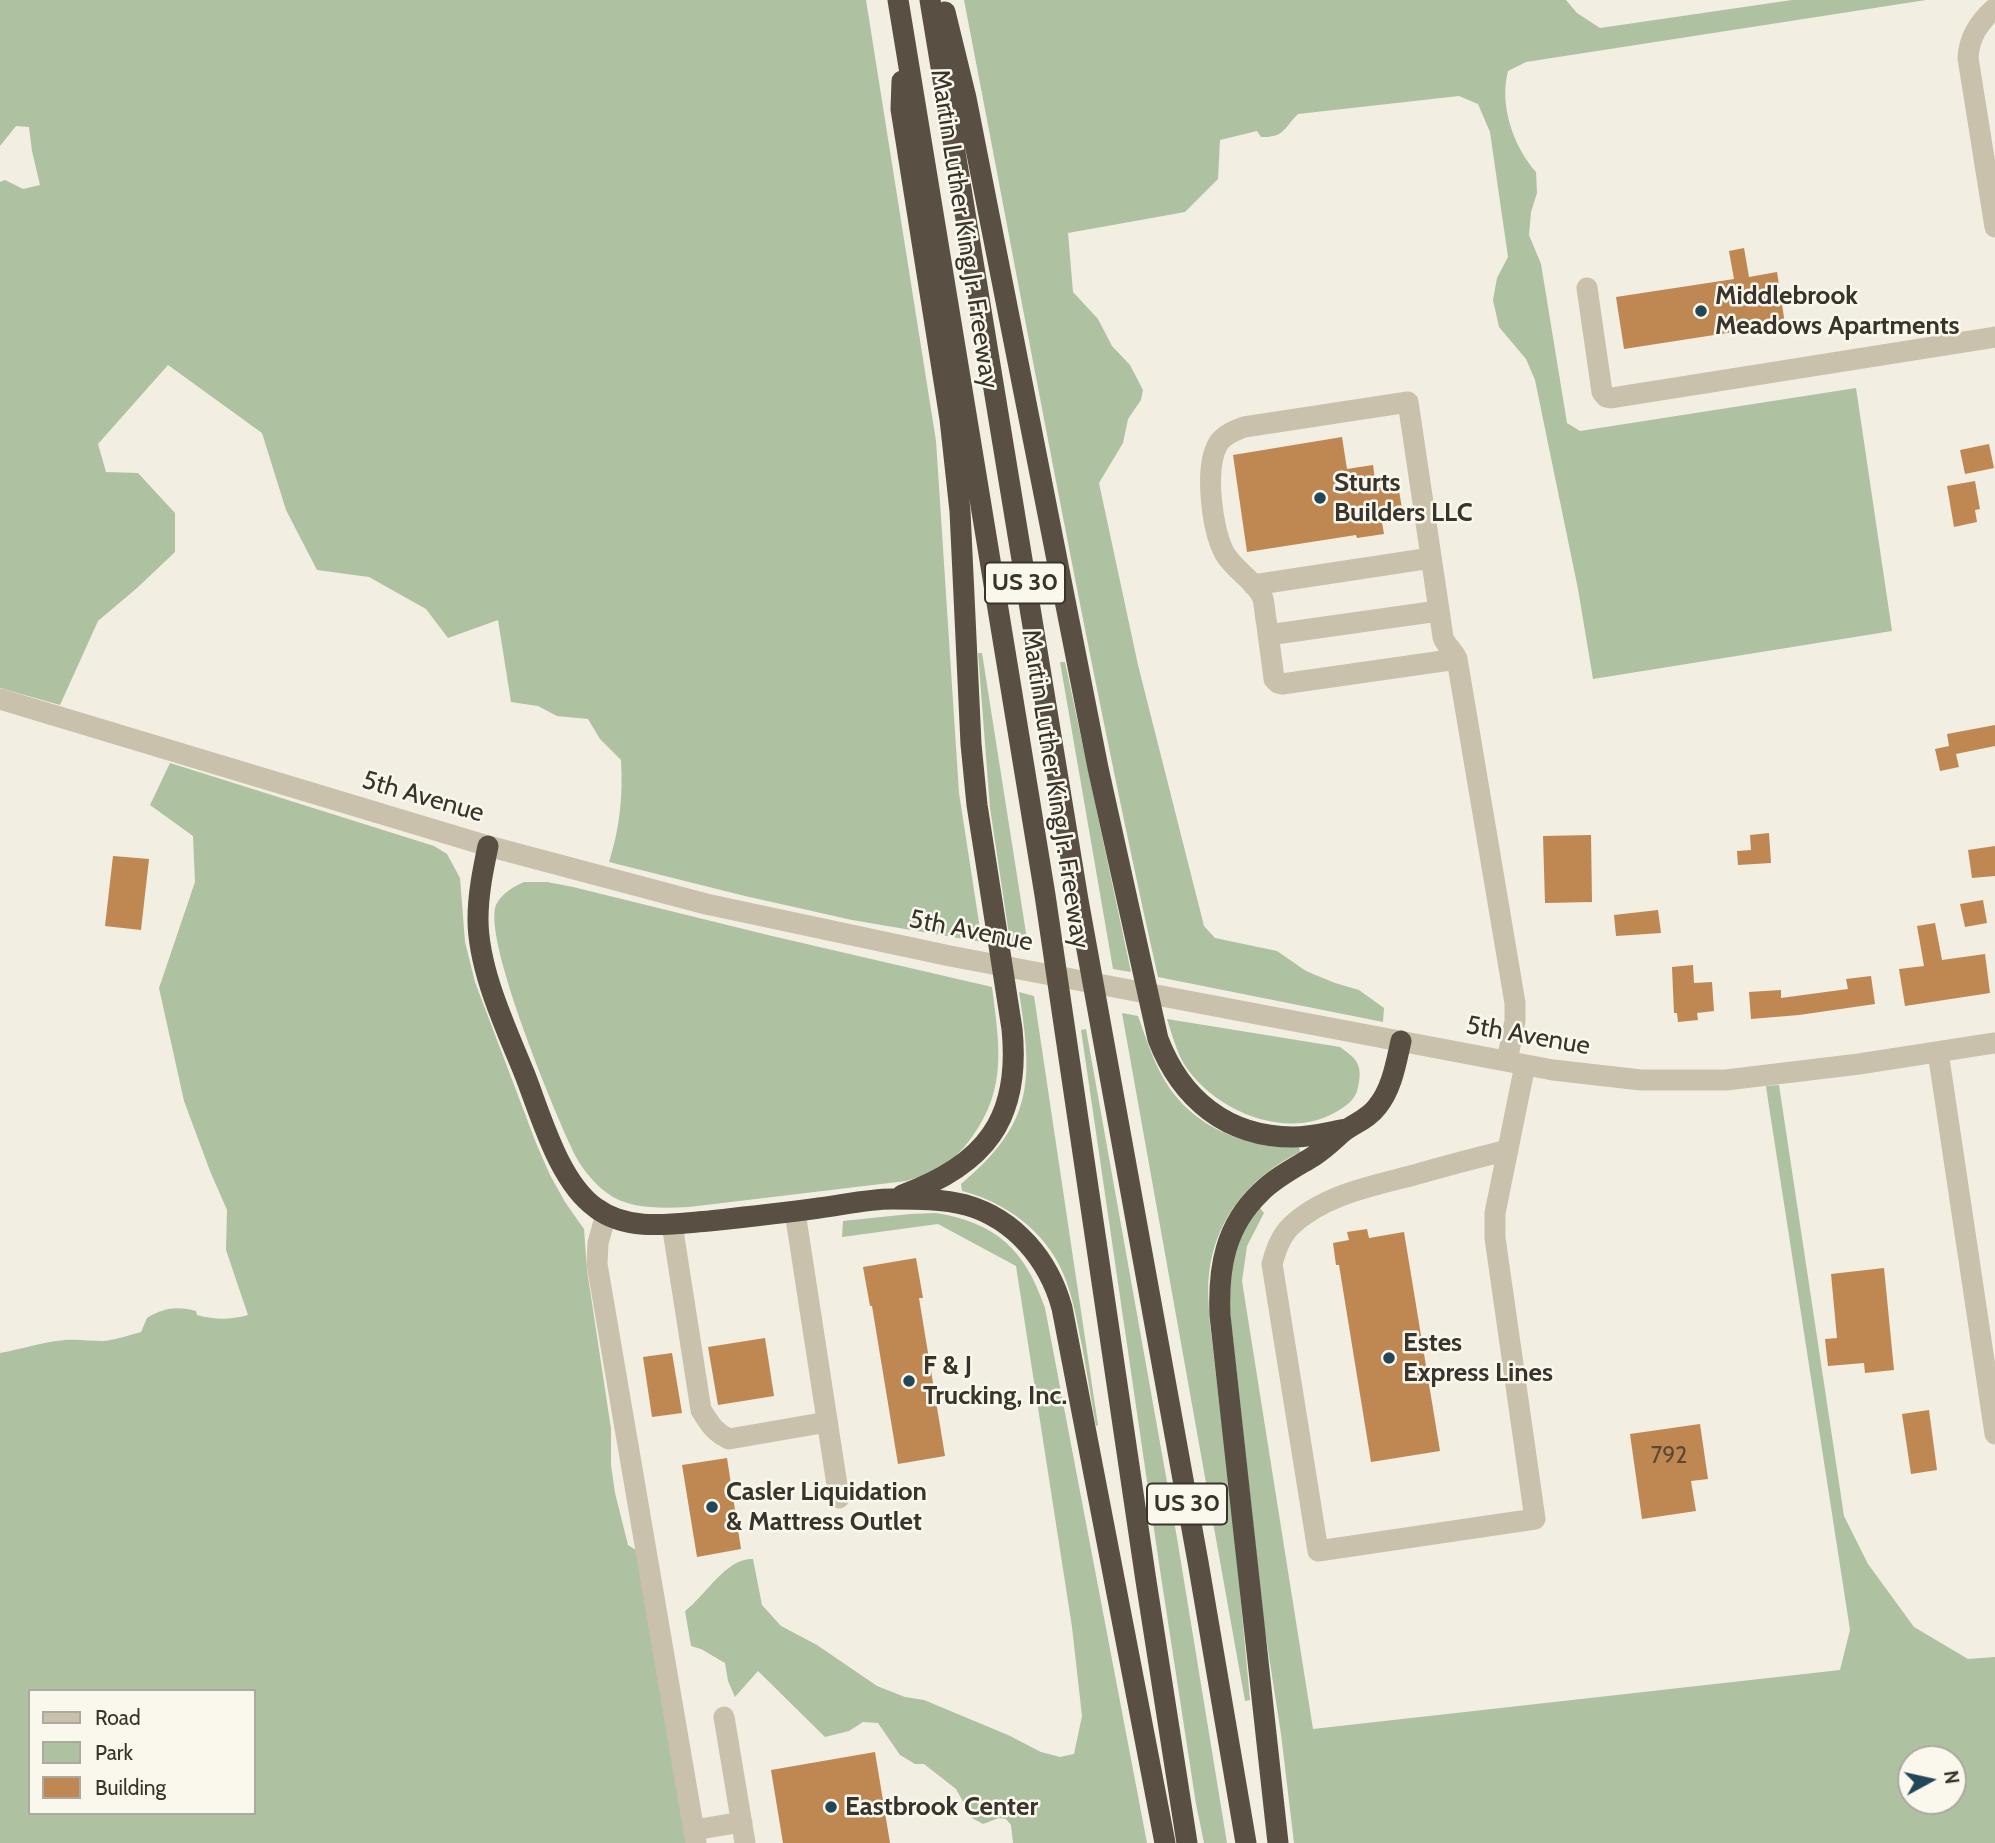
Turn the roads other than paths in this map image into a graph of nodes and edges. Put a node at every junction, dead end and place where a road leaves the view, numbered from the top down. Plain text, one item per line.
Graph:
1 (898, 0) edge
2 (930, 0) edge
3 (942, 0) edge
4 (1995, 8) edge
5 (904, 35) junction
6 (1995, 227) edge
7 (1587, 288) dead end
8 (1995, 337) edge
9 (1431, 558) junction
10 (1253, 585) junction
11 (1438, 611) junction
12 (1268, 635) junction
13 (1457, 659) junction
14 (0, 699) edge
15 (488, 846) junction
16 (1401, 1041) junction
17 (1995, 1043) edge
18 (1938, 1052) junction
19 (1516, 1063) junction
20 (1346, 1129) junction
21 (1508, 1150) junction
22 (891, 1199) junction
23 (795, 1212) junction
24 (606, 1214) junction
25 (672, 1224) junction
26 (827, 1422) junction
27 (1995, 1434) edge
28 (839, 1498) dead end
29 (723, 1717) dead end
30 (744, 1833) edge
31 (695, 1837) edge
32 (1165, 1843) edge
33 (1186, 1843) edge
34 (1246, 1843) edge
35 (1278, 1843) edge

1 - 5 highway, Martin Luther King Jr. Freeway / US 30
2 - 34 highway, Martin Luther King Jr. Freeway / US 30
3 - 20 highway
4 - 6 street
5 - 22 highway
5 - 33 highway, Martin Luther King Jr. Freeway / US 30
7 - 8 street
9 - 10 street
9 - 10 street
9 - 11 street
10 - 12 street
11 - 12 street
11 - 13 street
12 - 13 street
13 - 19 street
14 - 15 street, 5th Avenue
15 - 16 street, 5th Avenue
15 - 24 highway
16 - 19 street, 5th Avenue
16 - 20 highway
17 - 18 street, 5th Avenue
18 - 19 street, 5th Avenue
18 - 27 street
19 - 21 street
20 - 35 highway
21 - 21 street
22 - 23 highway
22 - 32 highway
23 - 25 highway
23 - 26 street
24 - 25 highway
24 - 31 street
25 - 26 street
26 - 28 street
29 - 30 street
30 - 31 street

